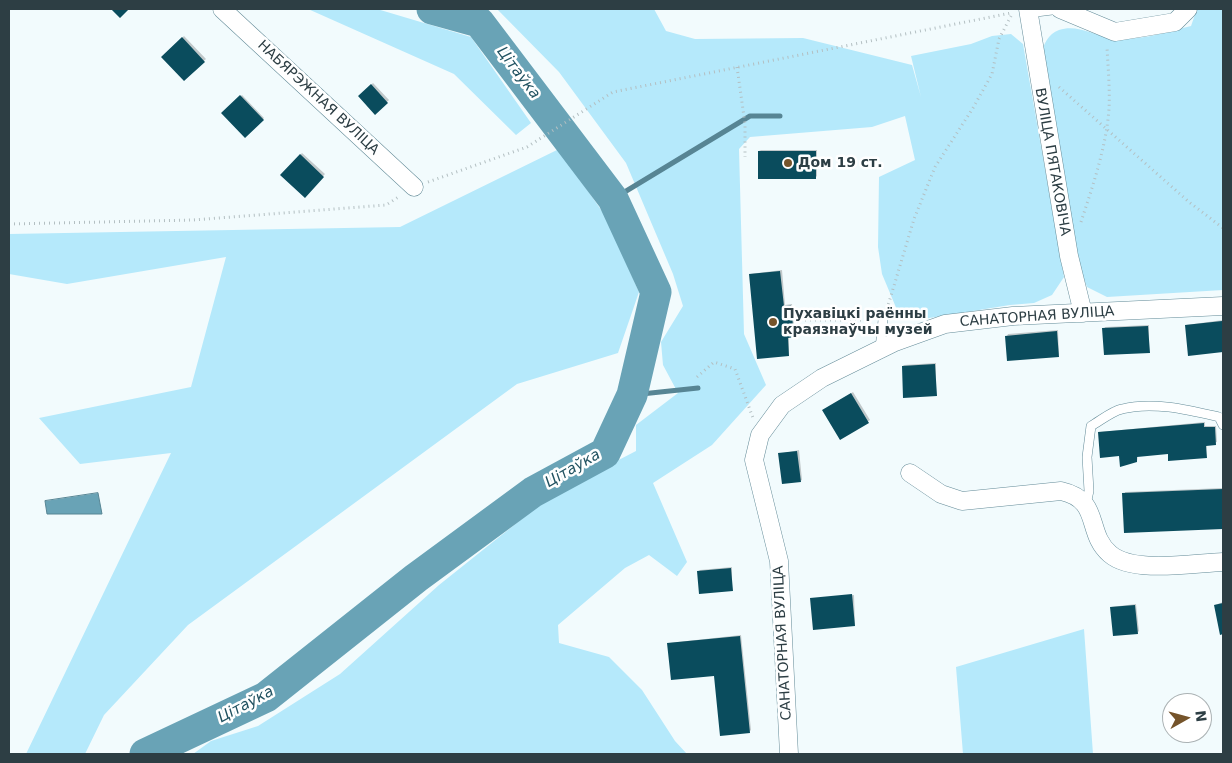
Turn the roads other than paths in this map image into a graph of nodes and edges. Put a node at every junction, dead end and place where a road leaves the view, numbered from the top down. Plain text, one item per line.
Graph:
1 (222, 9) edge
2 (1060, 9) edge
3 (1188, 9) edge
4 (1021, 11) edge
5 (414, 187) road end
6 (1223, 306) edge
7 (1083, 313) junction
8 (883, 320) road end
9 (880, 349) junction
10 (1223, 425) edge
11 (910, 472) dead end
12 (1086, 504) junction
13 (1223, 562) edge
14 (789, 754) edge

1 - 5 street, НАБЯРЭЖНАЯ ВУЛІЦА
2 - 3 street
2 - 4 lane
4 - 7 street, ВУЛІЦА ПЯТАКОВІЧА
6 - 7 street, САНАТОРНАЯ ВУЛІЦА
7 - 9 street, САНАТОРНАЯ ВУЛІЦА
8 - 9 lane
9 - 14 street, САНАТОРНАЯ ВУЛІЦА
10 - 12 lane
11 - 12 street
12 - 13 street

